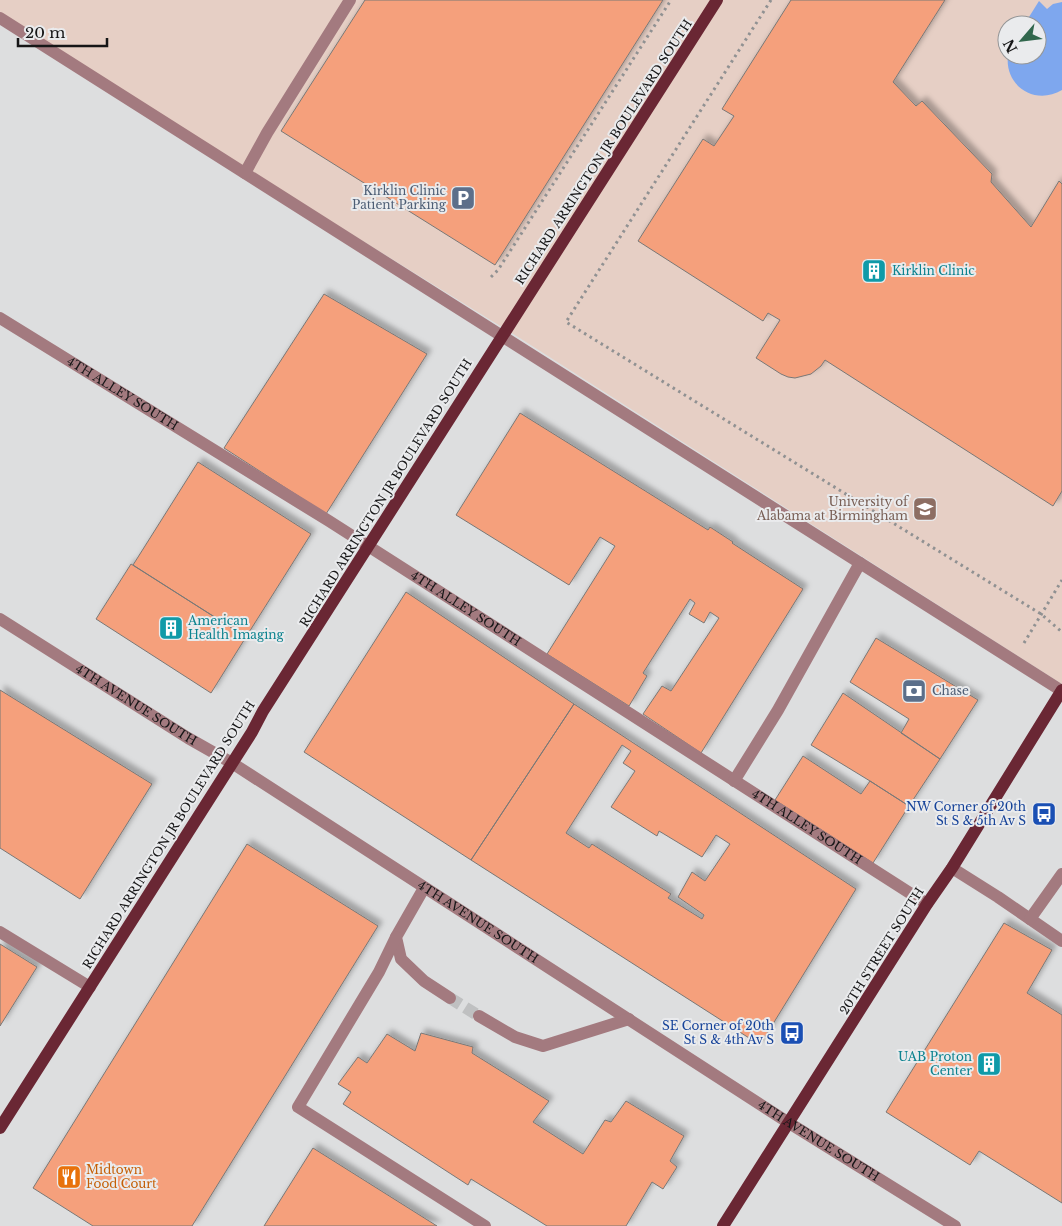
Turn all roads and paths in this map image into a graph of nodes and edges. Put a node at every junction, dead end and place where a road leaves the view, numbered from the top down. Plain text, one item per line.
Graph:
1 (350, 0) edge
2 (671, 0) edge
3 (717, 0) edge
4 (772, 0) edge
5 (0, 18) edge
6 (245, 173) junction
7 (491, 277) dead end
8 (0, 318) edge
9 (502, 336) junction
10 (369, 547) junction
11 (860, 563) junction
12 (1062, 580) edge
13 (1041, 614) junction
14 (0, 619) edge
15 (1062, 632) edge
16 (1013, 660) junction
17 (1062, 691) edge
18 (232, 764) junction
19 (734, 781) junction
20 (952, 868) junction
21 (1062, 874) edge
22 (424, 888) junction
23 (927, 904) junction
24 (1030, 919) junction
25 (0, 932) edge
26 (396, 937) junction
27 (1062, 941) edge
28 (90, 987) junction
29 (450, 998) tunnel mouth
30 (479, 1016) tunnel mouth
31 (629, 1019) junction
32 (789, 1123) junction
33 (0, 1128) edge
34 (485, 1226) edge
35 (723, 1226) edge
36 (955, 1226) edge

1 - 6 street
2 - 7 path
3 - 9 main road, RICHARD ARRINGTON JR BOULEVARD SOUTH
4 - 13 path
5 - 6 street
6 - 9 street
8 - 10 street, 4TH ALLEY SOUTH
9 - 10 main road, RICHARD ARRINGTON JR BOULEVARD SOUTH
9 - 11 street
10 - 18 main road, RICHARD ARRINGTON JR BOULEVARD SOUTH
10 - 19 street, 4TH ALLEY SOUTH
11 - 16 street
11 - 19 street
12 - 13 path
13 - 15 path
13 - 16 path
14 - 18 street, 4TH AVENUE SOUTH
16 - 17 street
17 - 20 main road, 20TH STREET SOUTH
18 - 22 street, 4TH AVENUE SOUTH
18 - 28 main road, RICHARD ARRINGTON JR BOULEVARD SOUTH
19 - 23 street, 4TH ALLEY SOUTH
20 - 23 main road, 20TH STREET SOUTH
20 - 24 street
21 - 24 street
22 - 26 street
22 - 31 street, 4TH AVENUE SOUTH
23 - 32 main road, 20TH STREET SOUTH
24 - 27 street
25 - 28 street
26 - 29 street
26 - 34 street
28 - 33 main road, RICHARD ARRINGTON JR BOULEVARD SOUTH
30 - 31 street
31 - 32 street, 4TH AVENUE SOUTH
32 - 35 main road, 20TH STREET SOUTH
32 - 36 street, 4TH AVENUE SOUTH

